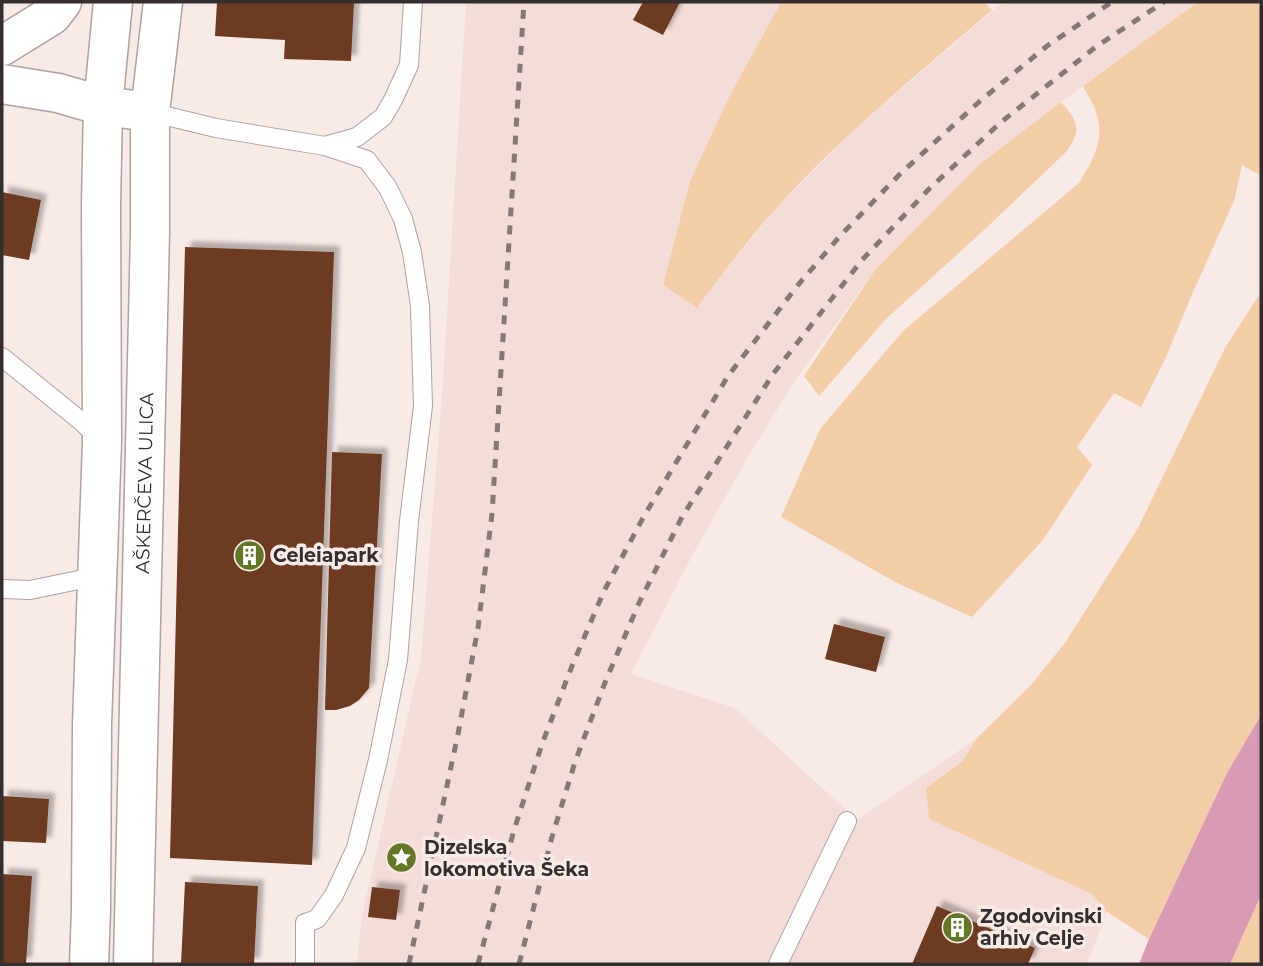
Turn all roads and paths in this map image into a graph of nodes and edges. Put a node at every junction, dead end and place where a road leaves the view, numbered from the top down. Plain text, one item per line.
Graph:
1 (62, 2) edge
2 (113, 2) edge
3 (163, 2) edge
4 (413, 2) edge
5 (2, 46) edge
6 (2, 84) edge
7 (103, 106) junction
8 (150, 112) junction
9 (325, 146) junction
10 (2, 357) edge
11 (102, 442) junction
12 (98, 576) junction
13 (2, 589) edge
14 (847, 821) dead end
15 (89, 964) edge
16 (133, 964) edge
17 (305, 964) edge
18 (778, 964) edge

1 - 5 main road
2 - 7 main road
3 - 8 main road, AŠKERČEVA ULICA
4 - 9 lane
6 - 7 main road
7 - 8 main road
7 - 11 main road
8 - 9 lane
8 - 16 main road, AŠKERČEVA ULICA
9 - 17 lane
10 - 11 lane
11 - 12 main road
12 - 13 lane
12 - 15 main road
14 - 18 lane

